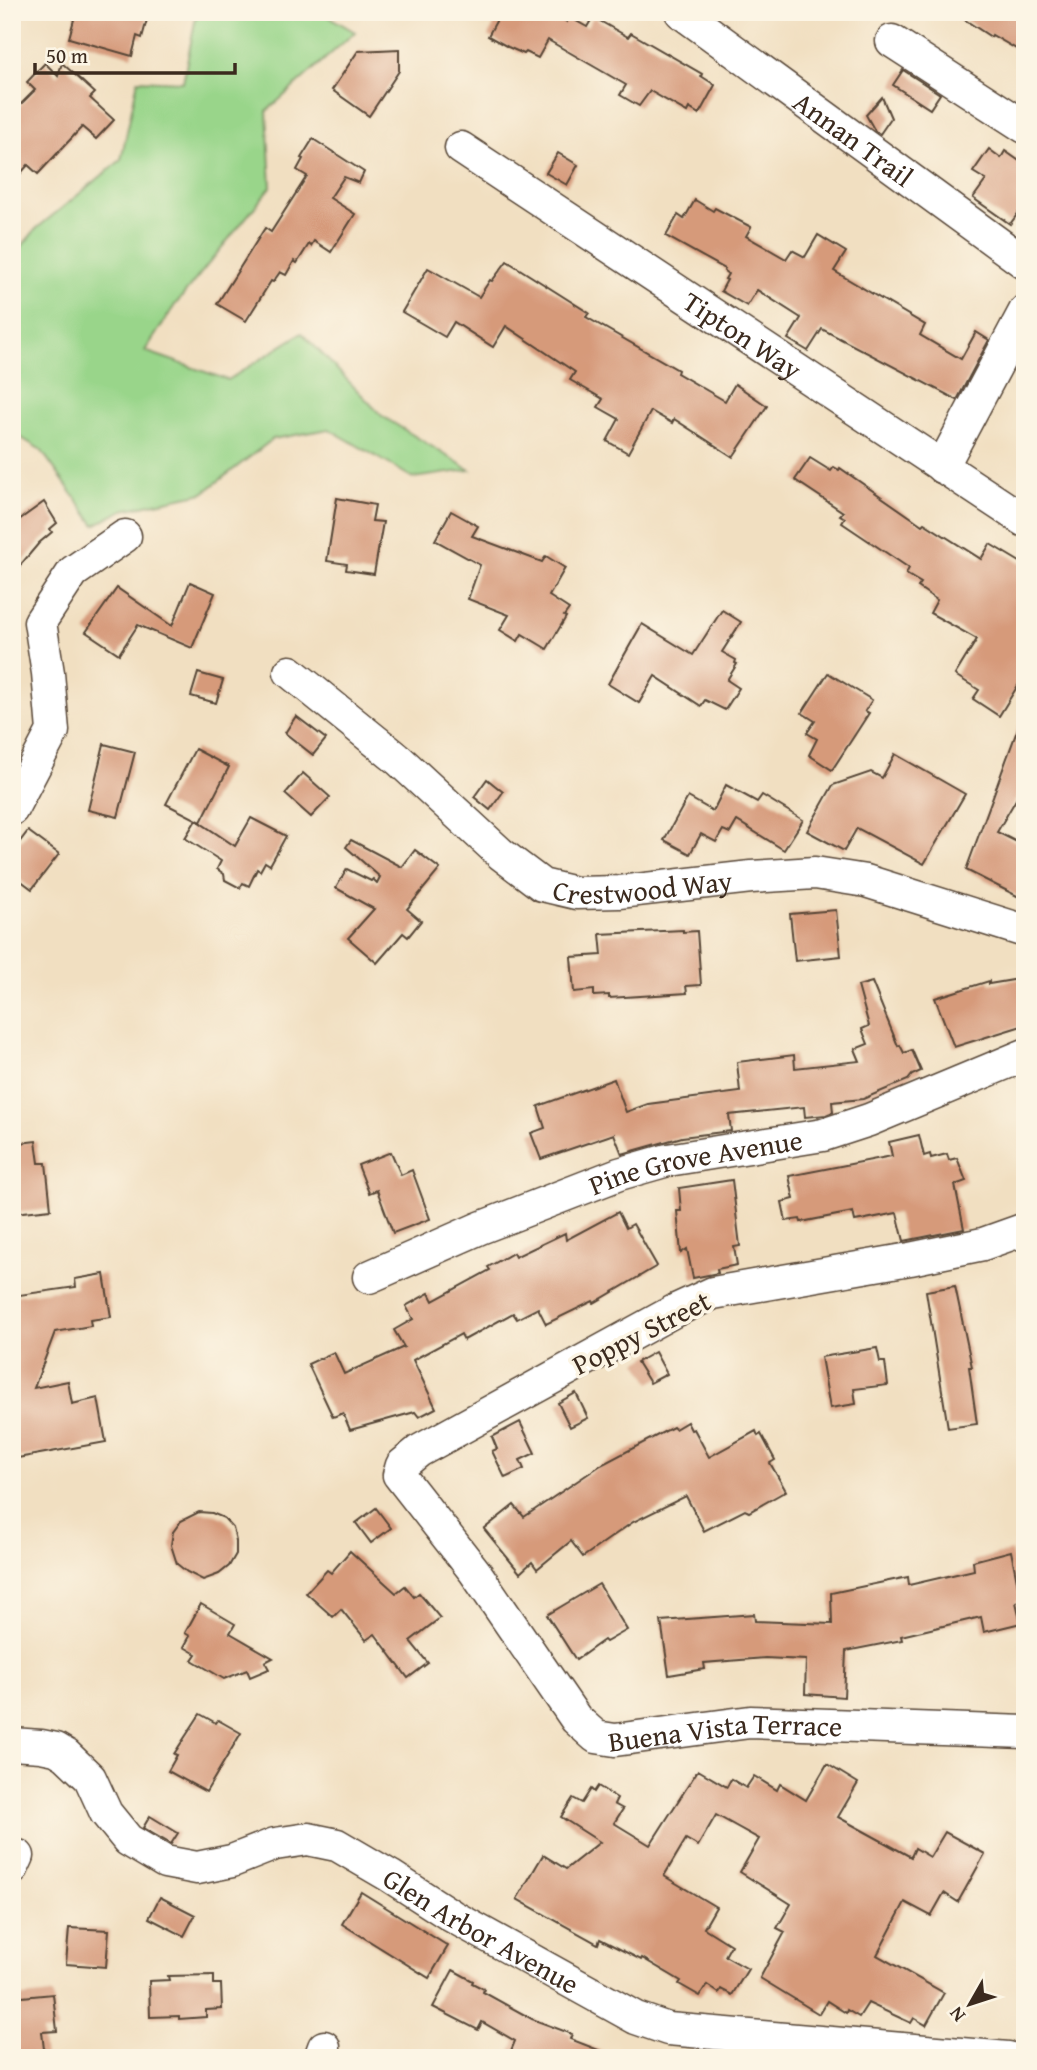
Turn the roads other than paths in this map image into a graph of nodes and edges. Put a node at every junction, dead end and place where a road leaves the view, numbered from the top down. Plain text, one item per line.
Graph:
1 (681, 12) edge
2 (892, 41) dead end
3 (1025, 127) edge
4 (461, 148) dead end
5 (1025, 263) edge
6 (1025, 311) edge
7 (942, 467) junction
8 (1025, 521) edge
9 (125, 536) dead end
10 (290, 672) dead end
11 (12, 809) edge
12 (1025, 930) edge
13 (1025, 1055) edge
14 (1025, 1229) edge
15 (369, 1277) dead end
16 (402, 1465) joint
17 (1025, 1732) edge
18 (12, 1744) edge
19 (1008, 2058) edge

1 - 5 street, Annan Trail
2 - 3 street
4 - 7 street, Tipton Way
6 - 7 street
7 - 8 street, Tipton Way
9 - 11 street
10 - 12 street, Crestwood Way
13 - 15 street, Pine Grove Avenue
14 - 16 street, Poppy Street
16 - 17 street, Buena Vista Terrace
18 - 19 street, Glen Arbor Avenue

